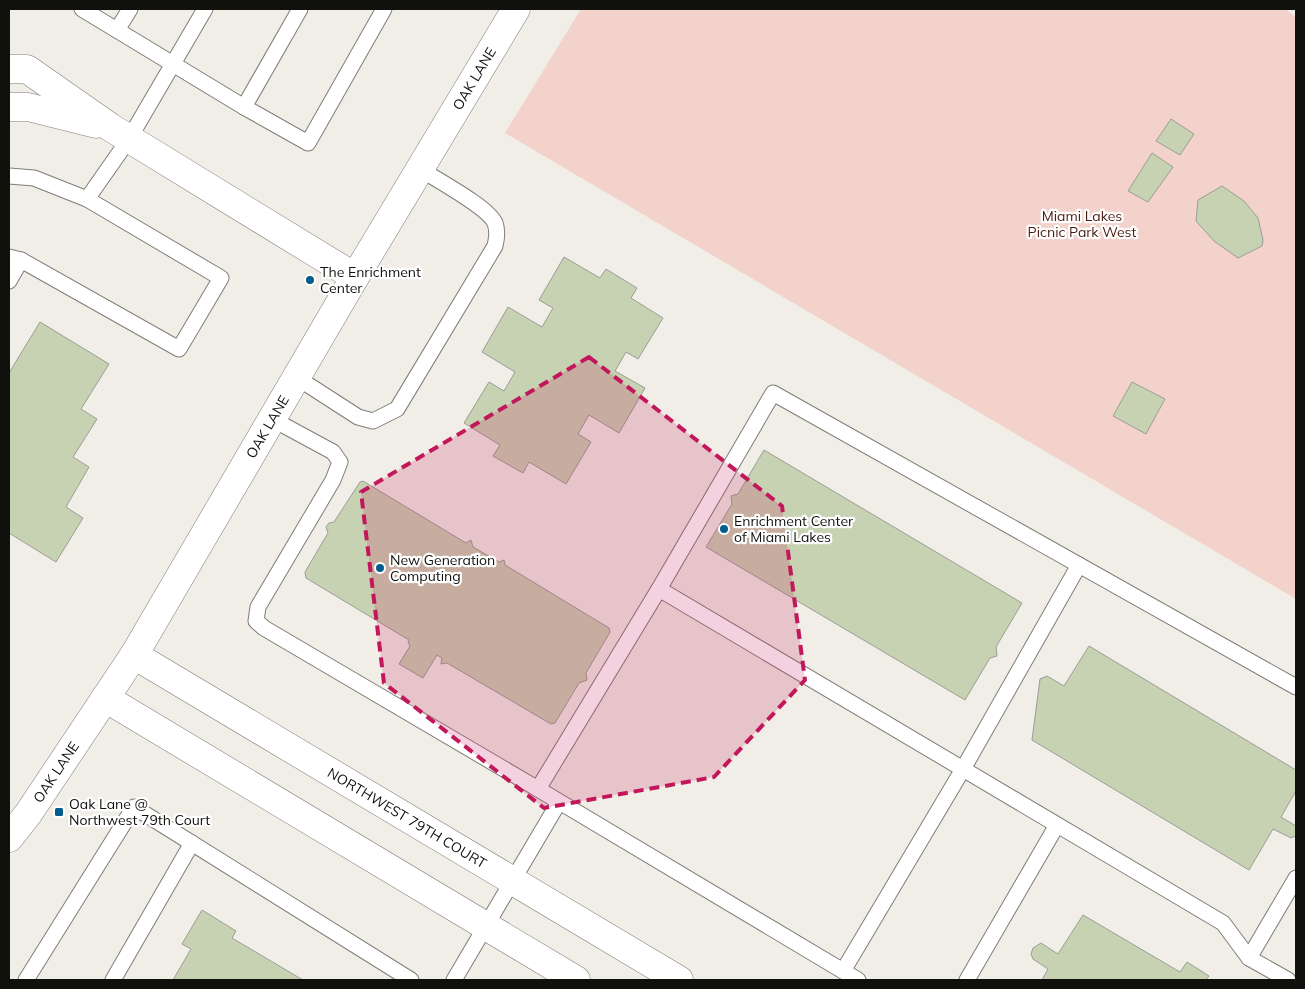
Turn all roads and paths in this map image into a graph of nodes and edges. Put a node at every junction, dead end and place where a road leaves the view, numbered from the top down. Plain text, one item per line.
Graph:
1 (82, 9) edge
2 (130, 9) edge
3 (205, 9) edge
4 (300, 9) edge
5 (384, 9) edge
6 (516, 9) edge
7 (117, 30) junction
8 (173, 63) junction
9 (9, 69) edge
10 (9, 107) edge
11 (244, 107) junction
12 (119, 133) junction
13 (420, 169) junction
14 (9, 176) edge
15 (87, 200) junction
16 (15, 259) edge
17 (355, 278) junction
18 (9, 280) edge
19 (296, 377) junction
20 (272, 419) junction
21 (1079, 564) junction
22 (659, 588) junction
23 (134, 655) junction
24 (1296, 687) edge
25 (105, 698) junction
26 (963, 769) junction
27 (538, 789) junction
28 (559, 802) junction
29 (1057, 825) junction
30 (9, 838) edge
31 (192, 844) junction
32 (1296, 878) edge
33 (513, 881) junction
34 (486, 927) junction
35 (1249, 958) junction
36 (842, 971) junction
37 (26, 980) edge
38 (113, 980) edge
39 (412, 980) edge
40 (454, 980) edge
41 (576, 980) edge
42 (679, 980) edge
43 (858, 980) edge
44 (967, 980) edge
45 (1288, 980) edge

1 - 7 lane
2 - 7 lane
3 - 8 lane
4 - 11 lane
5 - 11 lane
6 - 13 street, OAK LANE
7 - 8 lane
8 - 11 lane
8 - 12 lane
9 - 12 street
10 - 12 street
12 - 15 lane
12 - 17 street
13 - 17 street, OAK LANE
13 - 19 lane
14 - 15 lane
15 - 16 lane
16 - 18 lane
17 - 19 street, OAK LANE
19 - 20 street, OAK LANE
20 - 23 street, OAK LANE
20 - 27 lane
21 - 22 lane
21 - 24 lane
21 - 26 lane
22 - 26 lane
22 - 27 lane
23 - 25 street, OAK LANE
23 - 33 street, NORTHWEST 79TH COURT
25 - 30 street, OAK LANE
25 - 34 street
26 - 29 lane
26 - 36 lane
27 - 28 lane
28 - 33 lane
28 - 36 lane
29 - 35 lane
29 - 44 lane
31 - 37 lane
31 - 38 lane
31 - 39 lane
32 - 35 lane
33 - 34 lane
33 - 42 street, NORTHWEST 79TH COURT
34 - 40 lane
34 - 41 street
35 - 45 lane
36 - 43 lane

